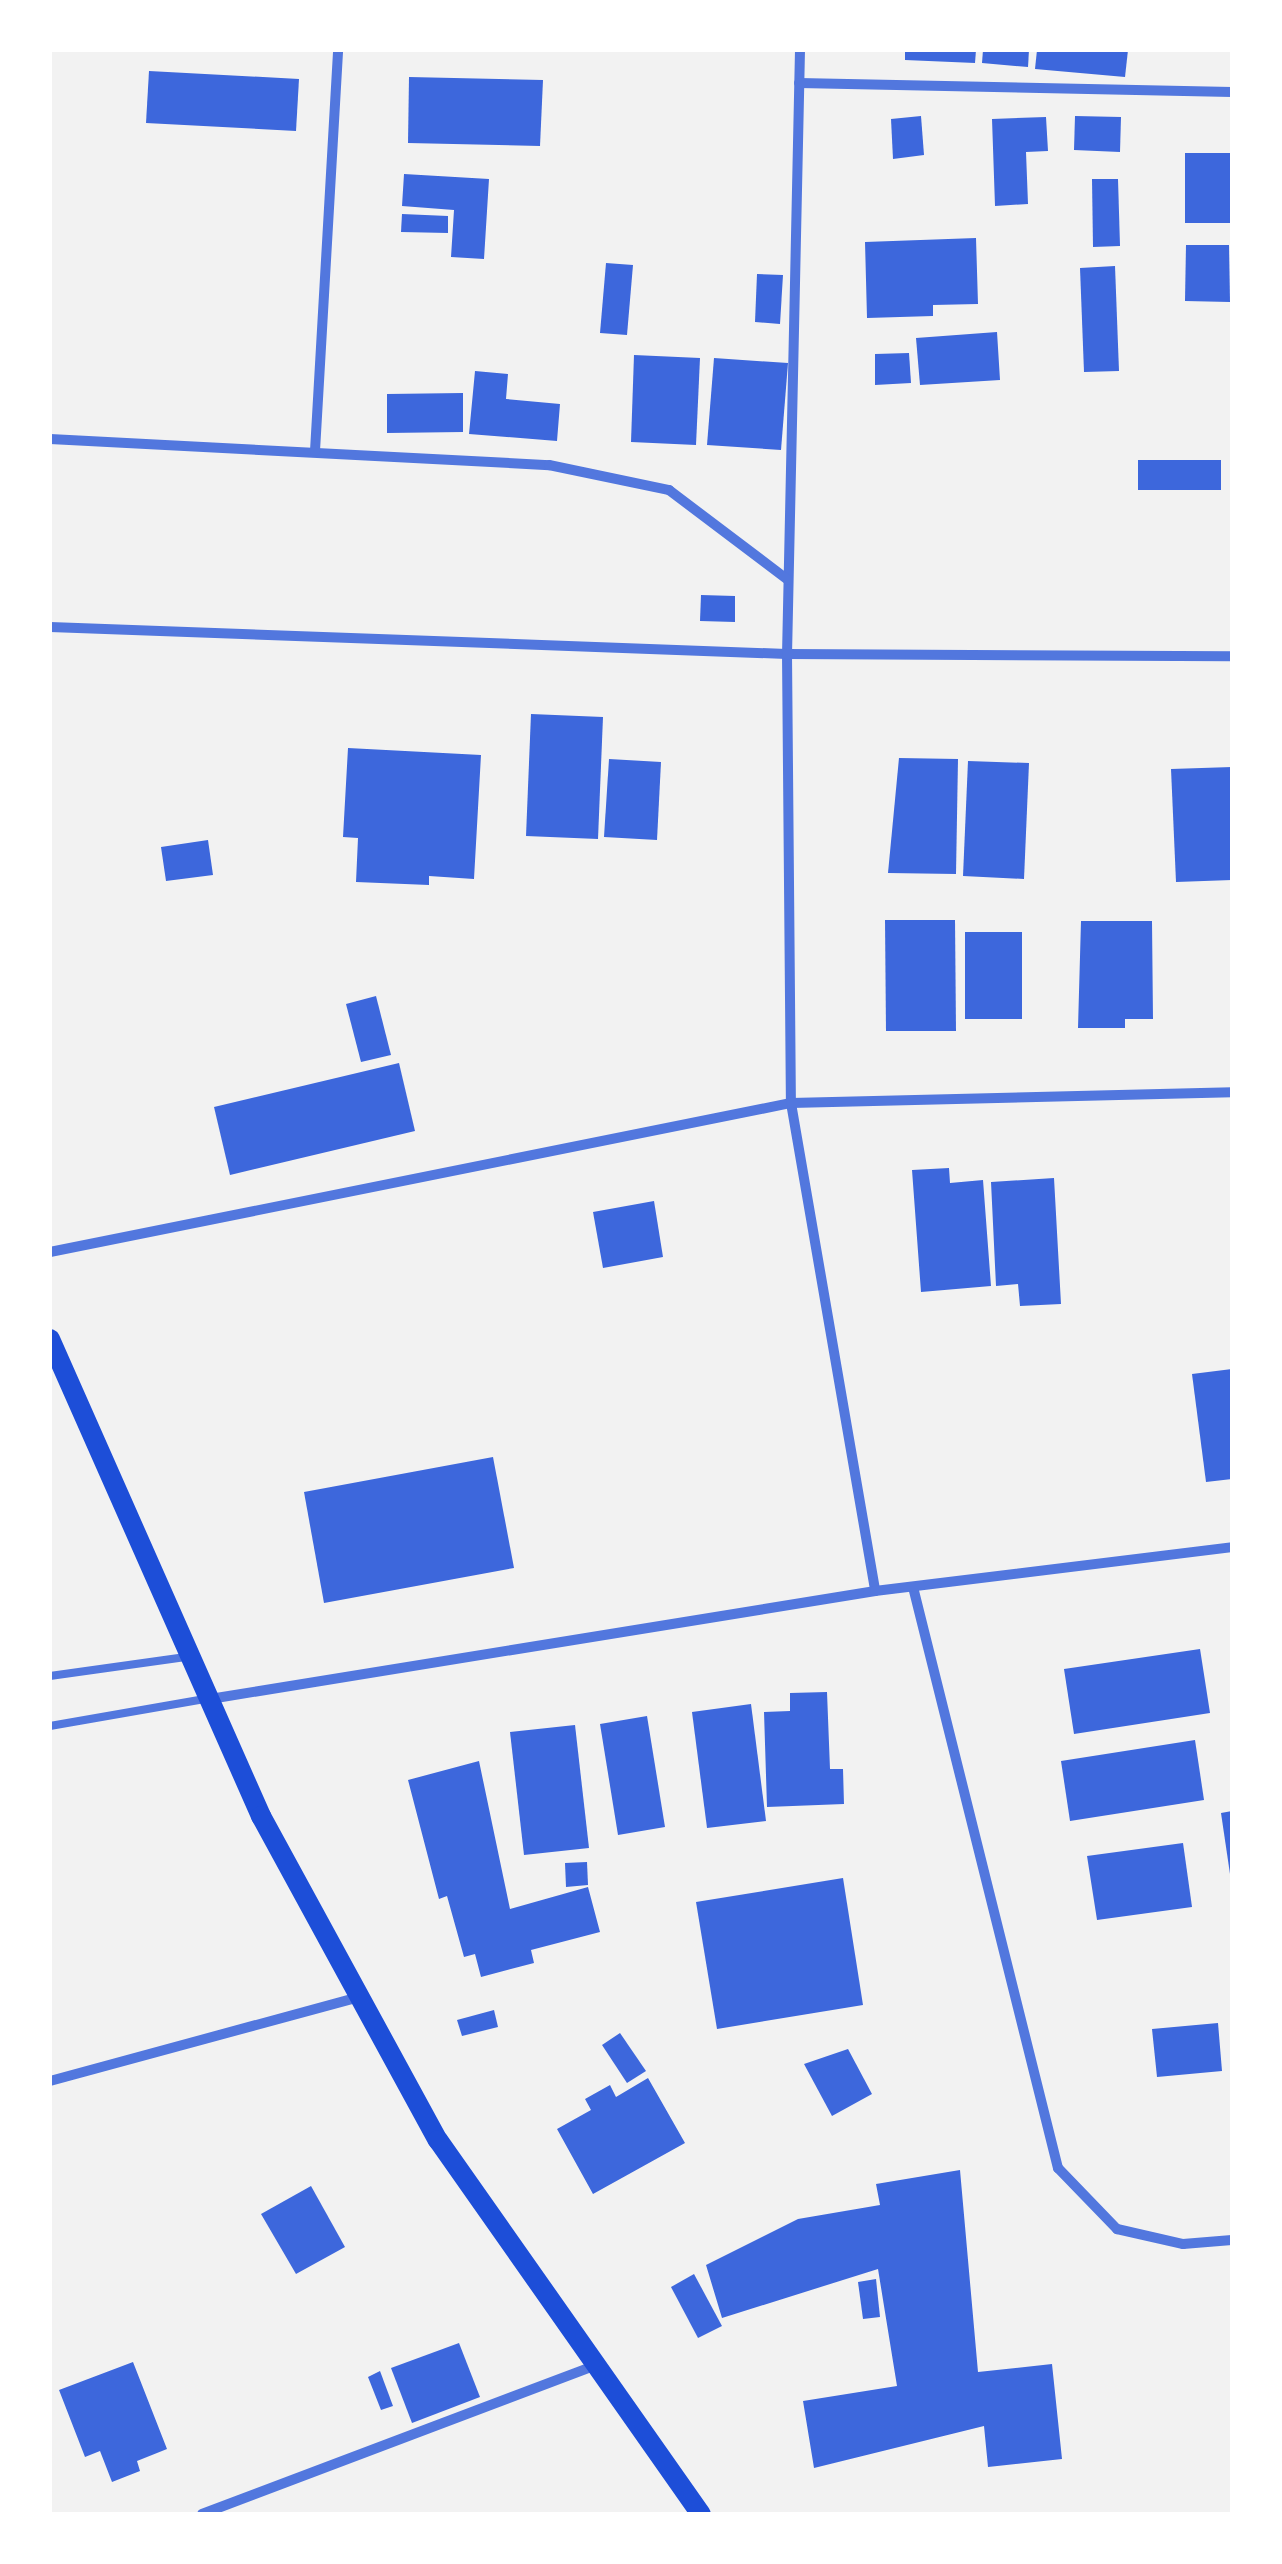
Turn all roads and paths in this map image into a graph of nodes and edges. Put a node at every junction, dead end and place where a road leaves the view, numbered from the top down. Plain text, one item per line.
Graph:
1 (338, 50) edge
2 (800, 50) edge
3 (799, 83) junction
4 (1232, 92) edge
5 (50, 439) edge
6 (315, 450) junction
7 (788, 580) junction
8 (50, 627) edge
9 (787, 654) junction
10 (1232, 656) edge
11 (1232, 1092) edge
12 (790, 1103) junction
13 (50, 1252) edge
14 (50, 1339) edge
15 (1232, 1547) edge
16 (913, 1587) junction
17 (875, 1591) junction
18 (191, 1656) junction
19 (50, 1676) edge
20 (210, 1698) junction
21 (50, 1726) edge
22 (359, 1997) junction
23 (50, 2081) edge
24 (1232, 2240) edge
25 (598, 2365) junction
26 (202, 2514) edge
27 (701, 2514) edge

1 - 6 street
2 - 3 street
3 - 4 street
3 - 7 street
5 - 6 street
6 - 7 street
7 - 9 street
8 - 9 street
9 - 10 street
9 - 12 street
11 - 12 street
12 - 13 street
12 - 17 street
14 - 18 main road
15 - 16 street
16 - 17 street
16 - 24 street
17 - 20 street
18 - 19 lane
18 - 20 main road
20 - 21 lane
20 - 22 main road
22 - 23 street
22 - 25 main road
25 - 26 street
25 - 27 main road

